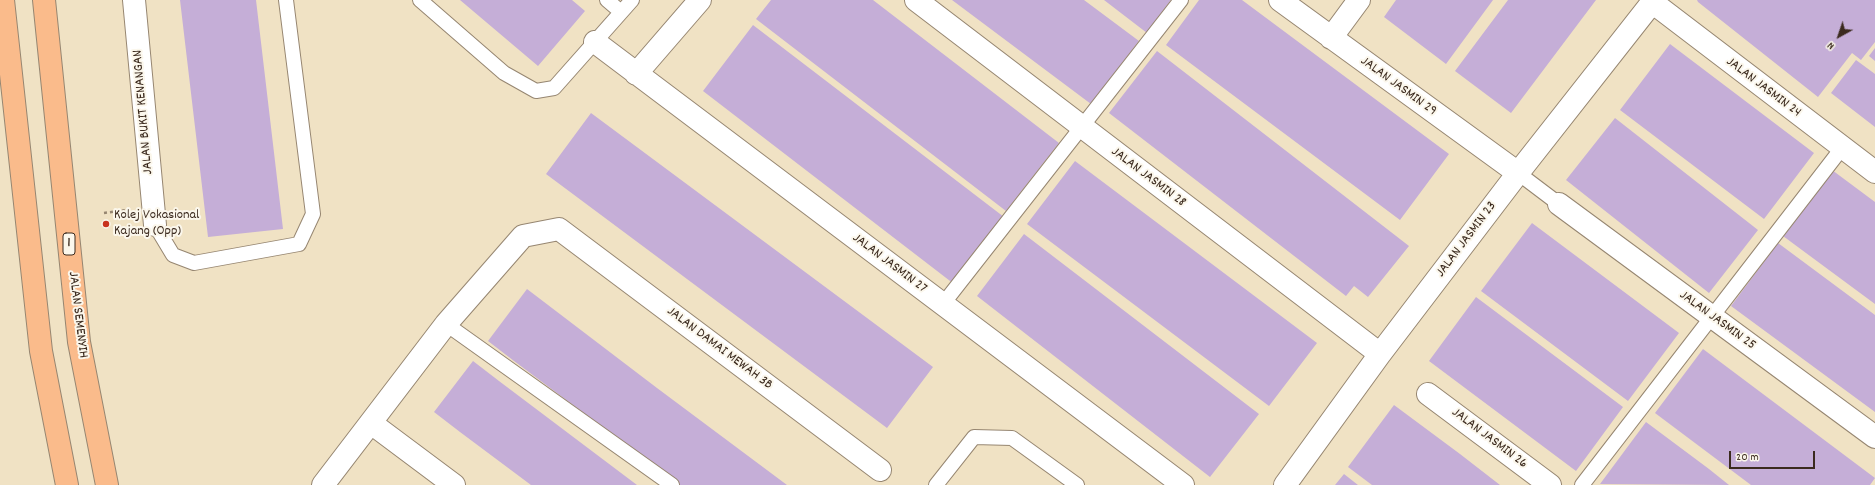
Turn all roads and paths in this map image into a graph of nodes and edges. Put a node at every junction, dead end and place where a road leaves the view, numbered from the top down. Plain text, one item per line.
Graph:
1 (3, 0) edge
2 (44, 0) edge
3 (134, 0) edge
4 (286, 0) edge
5 (420, 0) edge
6 (607, 0) edge
7 (632, 0) edge
8 (700, 0) edge
9 (916, 0) edge
10 (1181, 0) edge
11 (1280, 0) edge
12 (1359, 0) edge
13 (1653, 1) edge
14 (621, 12) junction
15 (1331, 38) junction
16 (595, 42) junction
17 (636, 74) junction
18 (1081, 127) junction
19 (1842, 148) junction
20 (1875, 172) edge
21 (1518, 173) junction
22 (1559, 204) joint
23 (155, 225) joint
24 (943, 304) junction
25 (1712, 318) junction
26 (446, 324) junction
27 (1380, 354) junction
28 (1428, 394) dead end
29 (372, 423) junction
30 (1875, 437) edge
31 (880, 470) dead end
32 (67, 485) edge
33 (108, 485) edge
34 (323, 485) edge
35 (454, 485) edge
36 (672, 485) edge
37 (936, 485) edge
38 (1077, 485) edge
39 (1183, 485) edge
40 (1285, 485) edge
41 (1550, 485) edge
42 (1582, 485) edge

1 - 32 main road
2 - 33 main road, JALAN SEMENYIH / 1
3 - 23 street, JALAN BUKIT KENANGAN
4 - 23 lane
5 - 16 lane
6 - 14 lane
7 - 14 lane
8 - 17 street
9 - 18 street, JALAN JASMIN 28
10 - 18 lane
11 - 15 street, JALAN JASMIN 29
12 - 15 street
13 - 19 street, JALAN JASMIN 24
13 - 21 street, JALAN JASMIN 23
14 - 16 lane
15 - 21 street, JALAN JASMIN 29
16 - 17 street, JALAN JASMIN 27
17 - 24 street, JALAN JASMIN 27
18 - 24 lane
18 - 27 street, JALAN JASMIN 28
19 - 20 street, JALAN JASMIN 24
19 - 25 lane
21 - 22 lane
21 - 27 street, JALAN JASMIN 23
22 - 25 street, JALAN JASMIN 25
24 - 39 street, JALAN JASMIN 27
25 - 30 street, JALAN JASMIN 25
25 - 42 lane
26 - 29 street
26 - 31 street, JALAN DAMAI MEWAH 3B
26 - 36 lane
27 - 40 street, JALAN JASMIN 23
28 - 41 street, JALAN JASMIN 26
29 - 34 street
29 - 35 street
37 - 38 lane

